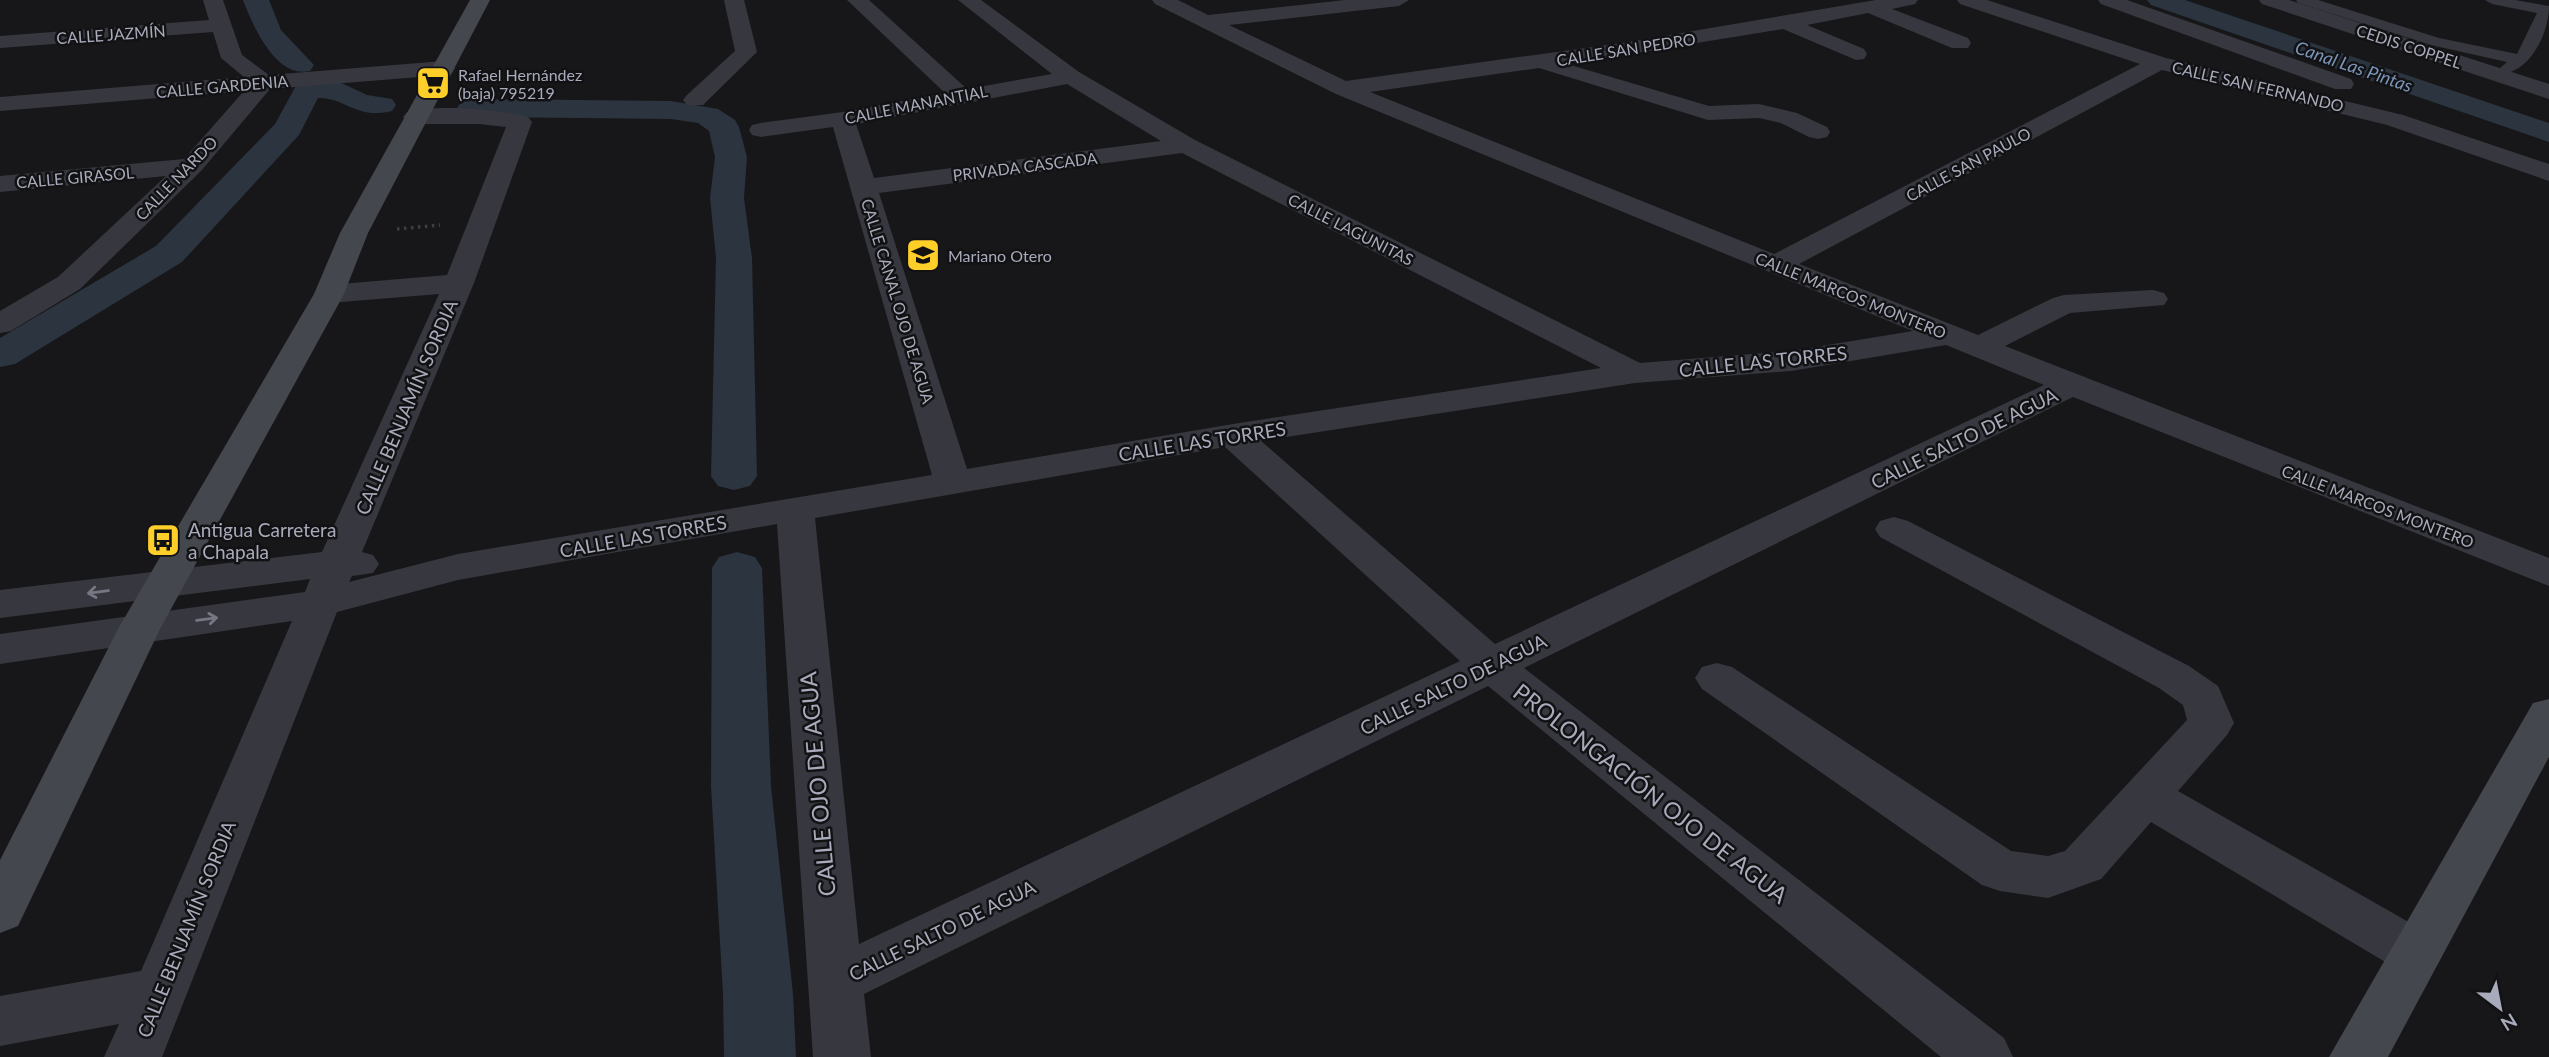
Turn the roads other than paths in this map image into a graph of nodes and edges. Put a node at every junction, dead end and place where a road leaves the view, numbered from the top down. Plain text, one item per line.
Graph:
1 (213, 0) edge
2 (480, 0) edge
3 (734, 0) edge
4 (857, 0) edge
5 (968, 0) edge
6 (1162, 0) edge
7 (1399, 0) edge
8 (1908, 0) edge
9 (1967, 0) edge
10 (2108, 0) edge
11 (2269, 0) edge
12 (2303, 0) edge
13 (2492, 0) edge
14 (1770, 5) dead end
15 (1290, 6) edge
16 (1870, 7) junction
17 (1209, 22) junction
18 (1794, 22) junction
19 (221, 25) junction
20 (0, 42) edge
21 (1960, 43) dead end
22 (1856, 54) dead end
23 (2522, 60) junction
24 (1539, 62) junction
25 (2159, 63) junction
26 (444, 68) junction
27 (2493, 73) junction
28 (1071, 77) junction
29 (264, 82) junction
30 (1344, 89) junction
31 (2549, 92) edge
32 (960, 95) junction
33 (695, 100) dead end
34 (0, 104) edge
35 (415, 117) junction
36 (843, 119) junction
37 (761, 130) dead end
38 (1818, 132) dead end
39 (1186, 145) junction
40 (2549, 157) edge
41 (192, 166) junction
42 (2549, 173) edge
43 (0, 184) edge
44 (863, 187) junction
45 (1776, 264) junction
46 (69, 283) junction
47 (459, 283) junction
48 (0, 290) edge
49 (330, 294) junction
50 (2153, 299) dead end
51 (0, 324) edge
52 (1965, 341) junction
53 (1635, 373) junction
54 (2072, 385) junction
55 (1233, 435) junction
56 (953, 484) junction
57 (795, 510) junction
58 (1894, 529) dead end
59 (339, 563) junction
60 (458, 567) junction
61 (2549, 573) edge
62 (165, 583) junction
63 (16, 602) edge
64 (320, 603) junction
65 (139, 629) junction
66 (0, 643) edge
67 (0, 649) edge
68 (1491, 665) junction
69 (1717, 678) dead end
70 (2549, 715) edge
71 (2146, 795) junction
72 (0, 911) edge
73 (2416, 953) junction
74 (834, 982) junction
75 (160, 992) junction
76 (0, 1021) edge
77 (133, 1057) edge
78 (842, 1057) edge
79 (1984, 1057) edge
80 (2358, 1057) edge

1 - 19 street
2 - 26 main road
3 - 33 street
4 - 32 street
5 - 28 street, CALLE LAGUNITAS
6 - 17 street, CALLE MARCOS MONTERO
7 - 15 street
8 - 16 street, CALLE SAN PEDRO
9 - 25 street, CALLE SAN FERNANDO
10 - 40 street
11 - 27 street, CEDIS COPPEL
12 - 23 lane
13 - 23 lane
14 - 18 street
15 - 17 street
16 - 18 street, CALLE SAN PEDRO
16 - 21 street
17 - 30 street, CALLE MARCOS MONTERO
18 - 22 street
18 - 24 street, CALLE SAN PEDRO
19 - 20 street, CALLE JAZMÍN
19 - 29 street
23 - 27 lane
24 - 30 street, CALLE SAN PEDRO
24 - 38 street
25 - 42 street, CALLE SAN FERNANDO
25 - 45 street, CALLE SAN PAULO
26 - 29 street, CALLE GARDENIA
26 - 35 main road
27 - 31 street, CEDIS COPPEL
28 - 32 street, CALLE MANANTIAL
28 - 39 street, CALLE LAGUNITAS
29 - 34 street, CALLE GARDENIA
29 - 41 street, CALLE NARDO
30 - 45 street, CALLE MARCOS MONTERO
32 - 36 street, CALLE MANANTIAL
35 - 47 street, CALLE BENJAMÍN SORDIA
35 - 49 main road
36 - 37 street, CALLE MANANTIAL
36 - 44 street, CALLE CANAL OJO DE AGUA
39 - 44 street, PRIVADA CASCADA
39 - 53 street, CALLE LAGUNITAS
41 - 43 street, CALLE GIRASOL
41 - 46 street, CALLE NARDO
44 - 56 street, CALLE CANAL OJO DE AGUA
45 - 52 street, CALLE MARCOS MONTERO
46 - 48 street
46 - 51 street, CALLE NARDO
47 - 49 street
47 - 59 street, CALLE BENJAMÍN SORDIA
49 - 62 main road
50 - 52 street
52 - 53 street, CALLE LAS TORRES
52 - 54 street, CALLE MARCOS MONTERO
53 - 55 street, CALLE LAS TORRES
54 - 61 street, CALLE MARCOS MONTERO
54 - 68 street, CALLE SALTO DE AGUA
55 - 56 street, CALLE LAS TORRES
55 - 68 street, PROLONGACIÓN OJO DE AGUA
56 - 57 street, CALLE LAS TORRES
57 - 60 street, CALLE LAS TORRES
57 - 74 street, CALLE OJO DE AGUA
58 - 71 street
59 - 60 street, CALLE LAS TORRES
59 - 62 street, CALLE LAS TORRES
59 - 64 street, CALLE BENJAMÍN SORDIA
60 - 64 street, CALLE LAS TORRES
62 -> 63 street, CALLE LAS TORRES
62 - 65 main road
63 - 66 street
65 -> 64 street, CALLE LAS TORRES
64 - 75 street, CALLE BENJAMÍN SORDIA
65 - 67 street, CALLE LAS TORRES
65 - 72 main road
68 - 74 street, CALLE SALTO DE AGUA
68 - 79 street, PROLONGACIÓN OJO DE AGUA
69 - 71 street
70 - 73 main road
71 - 73 street
73 - 80 main road
74 - 78 street, CALLE OJO DE AGUA
75 - 76 street
75 - 77 street, CALLE BENJAMÍN SORDIA

